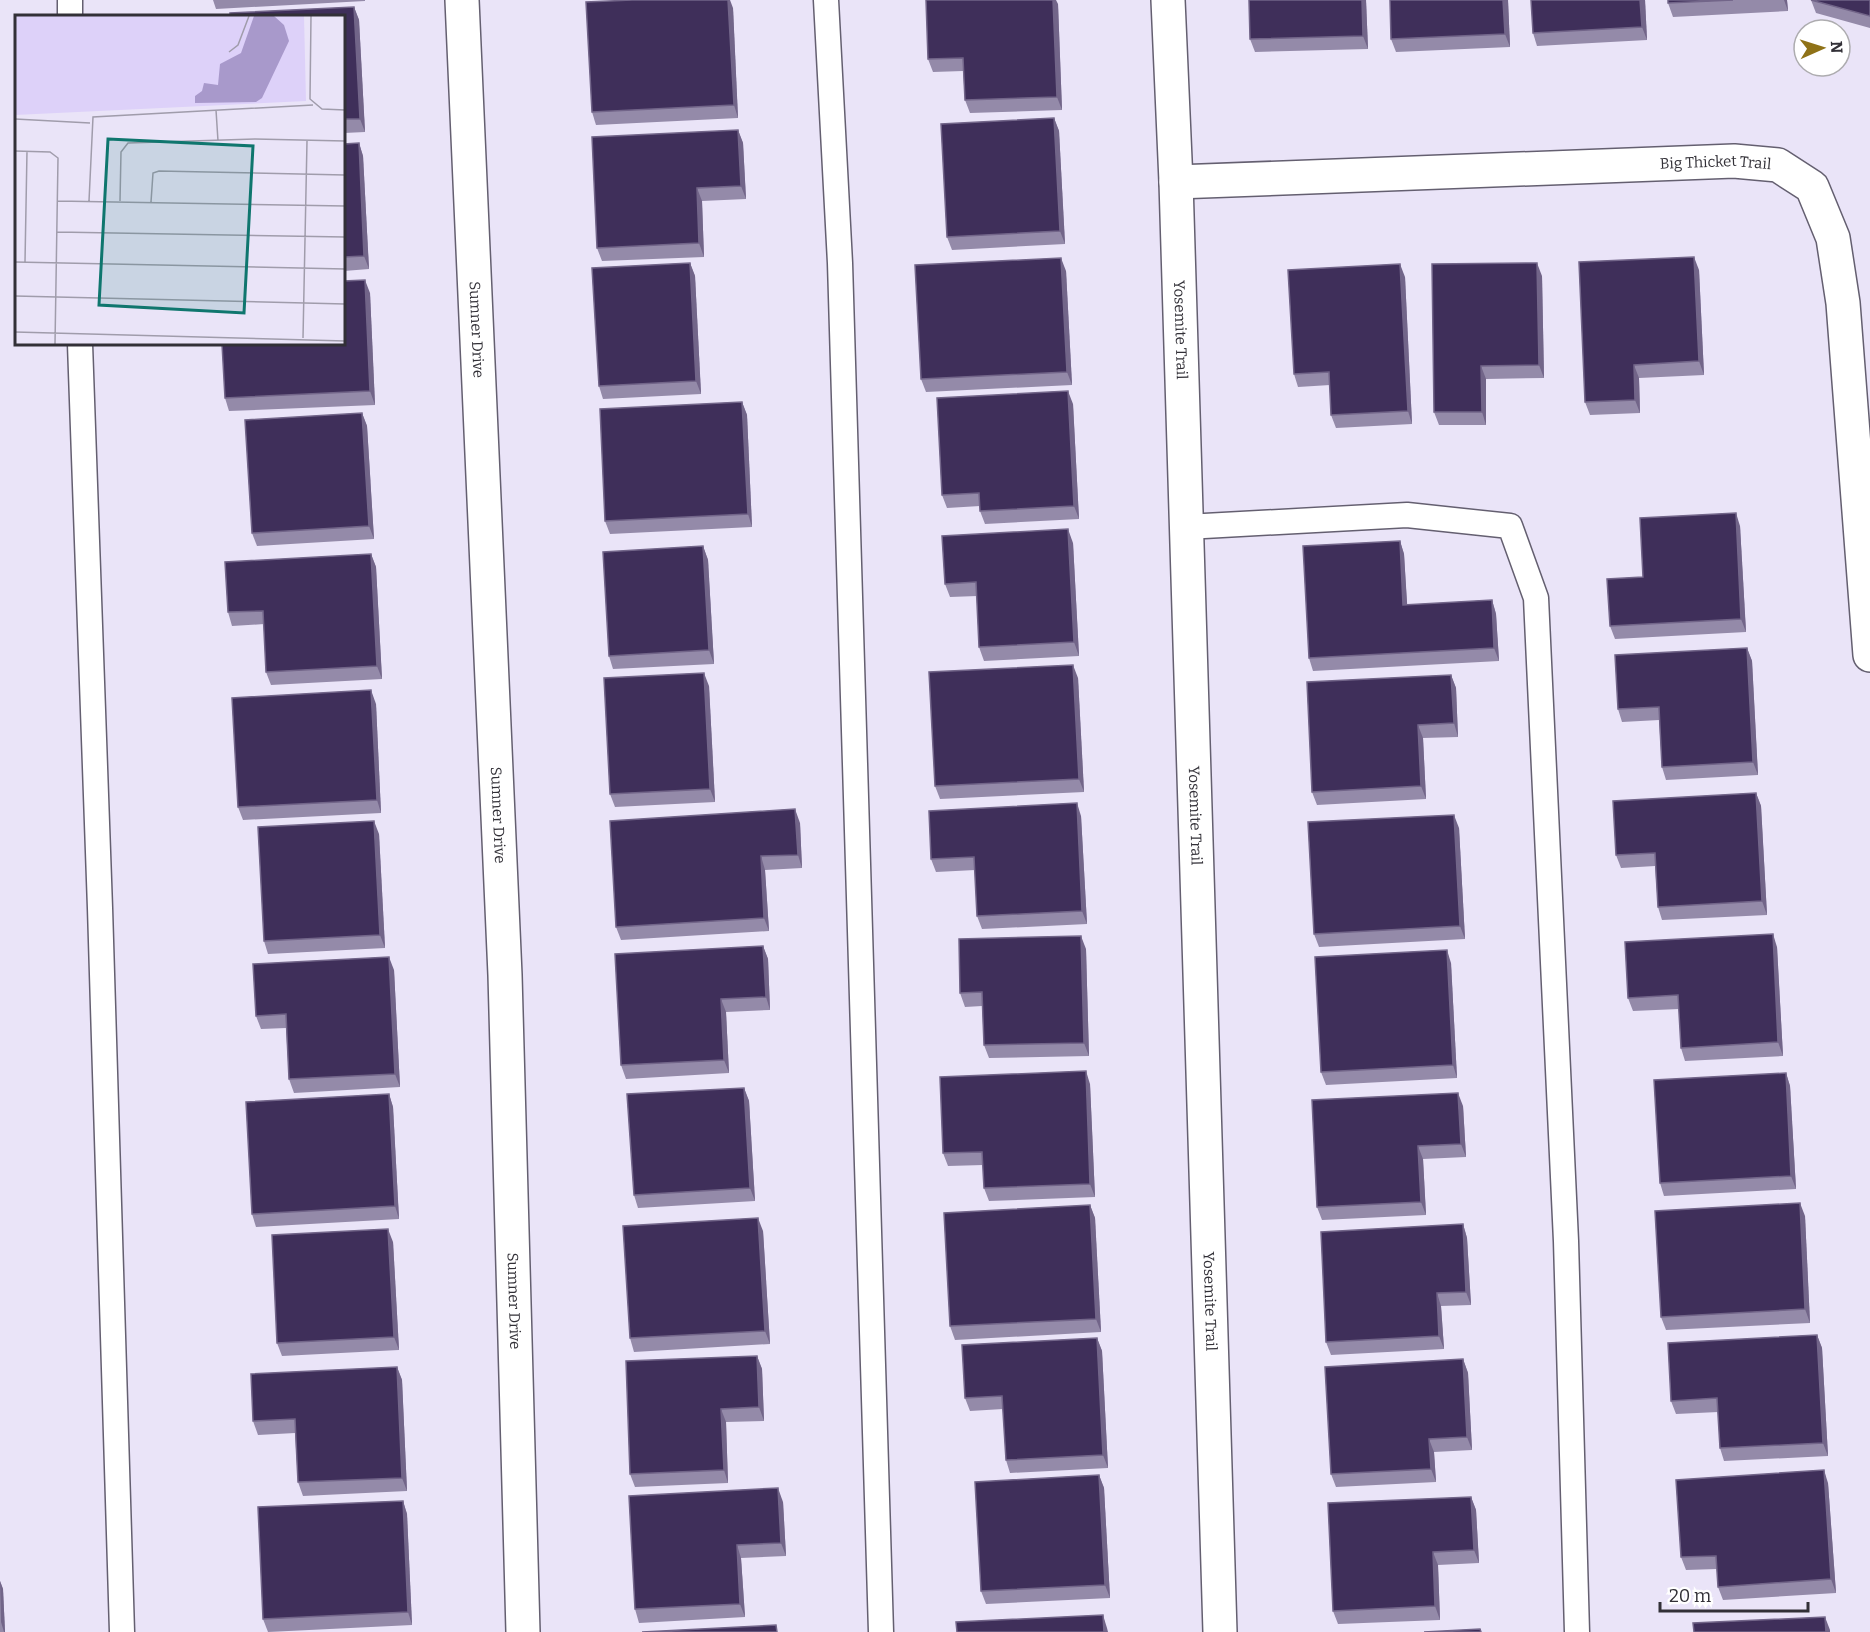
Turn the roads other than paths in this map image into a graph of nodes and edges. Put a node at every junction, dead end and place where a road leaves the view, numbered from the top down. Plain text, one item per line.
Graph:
1 (462, 0) edge
2 (826, 0) edge
3 (1168, 0) edge
4 (1176, 182) junction
5 (80, 345) edge
6 (1186, 527) junction
7 (1870, 655) edge
8 (122, 1632) edge
9 (523, 1632) edge
10 (881, 1632) edge
11 (1220, 1632) edge
12 (1577, 1632) edge

1 - 9 street, Sumner Drive
2 - 10 lane
3 - 4 street, Yosemite Trail
4 - 6 street, Yosemite Trail
4 - 7 street, Big Thicket Trail
5 - 8 lane
6 - 11 street, Yosemite Trail
6 - 12 lane

